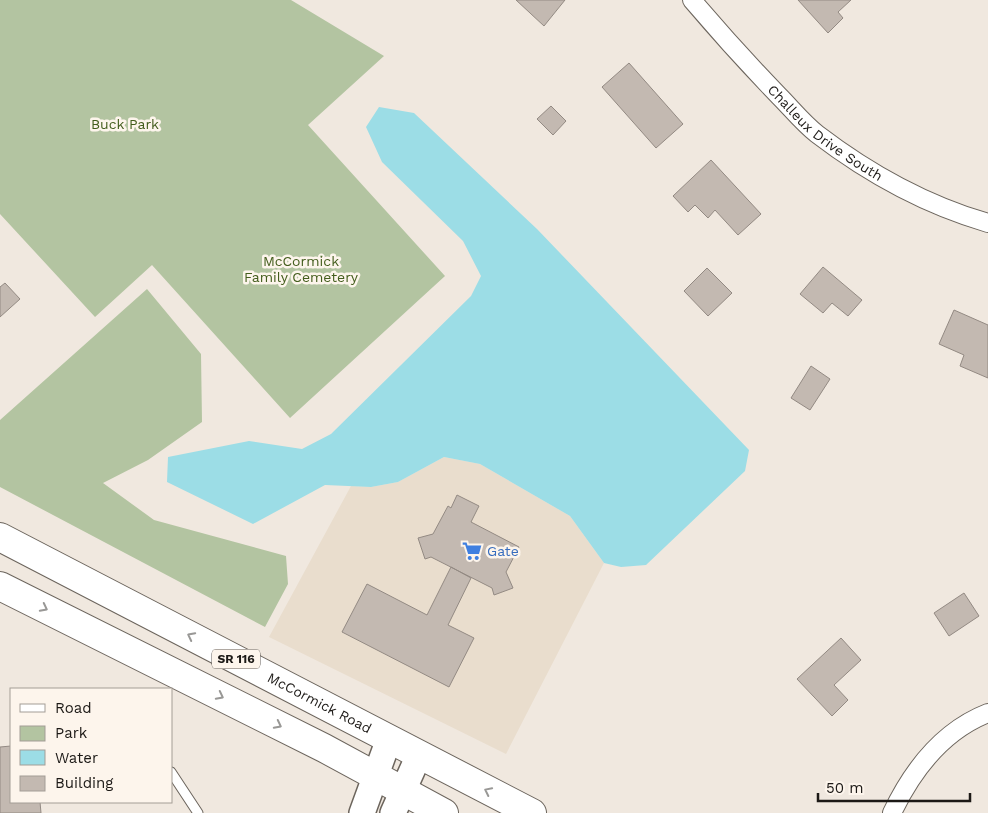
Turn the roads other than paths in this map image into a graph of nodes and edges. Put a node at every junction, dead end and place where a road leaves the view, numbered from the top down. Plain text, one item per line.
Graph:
1 (692, 0) edge
2 (988, 223) edge
3 (3, 540) edge
4 (0, 586) edge
5 (988, 713) edge
6 (389, 739) junction
7 (419, 755) junction
8 (172, 774) edge
9 (376, 777) junction
10 (397, 802) edge
11 (198, 813) edge
12 (362, 813) edge
13 (444, 813) edge
14 (532, 813) edge
15 (892, 813) edge

1 - 2 street, Challeux Drive South
6 -> 3 main road, McCormick Road / SR 116
4 -> 9 main road
5 - 15 street
6 - 7 main road, McCormick Road / SR 116
6 - 9 street
7 - 10 street
14 -> 7 main road, McCormick Road / SR 116
8 - 11 lane
9 - 10 main road
9 - 12 street
10 - 13 main road

